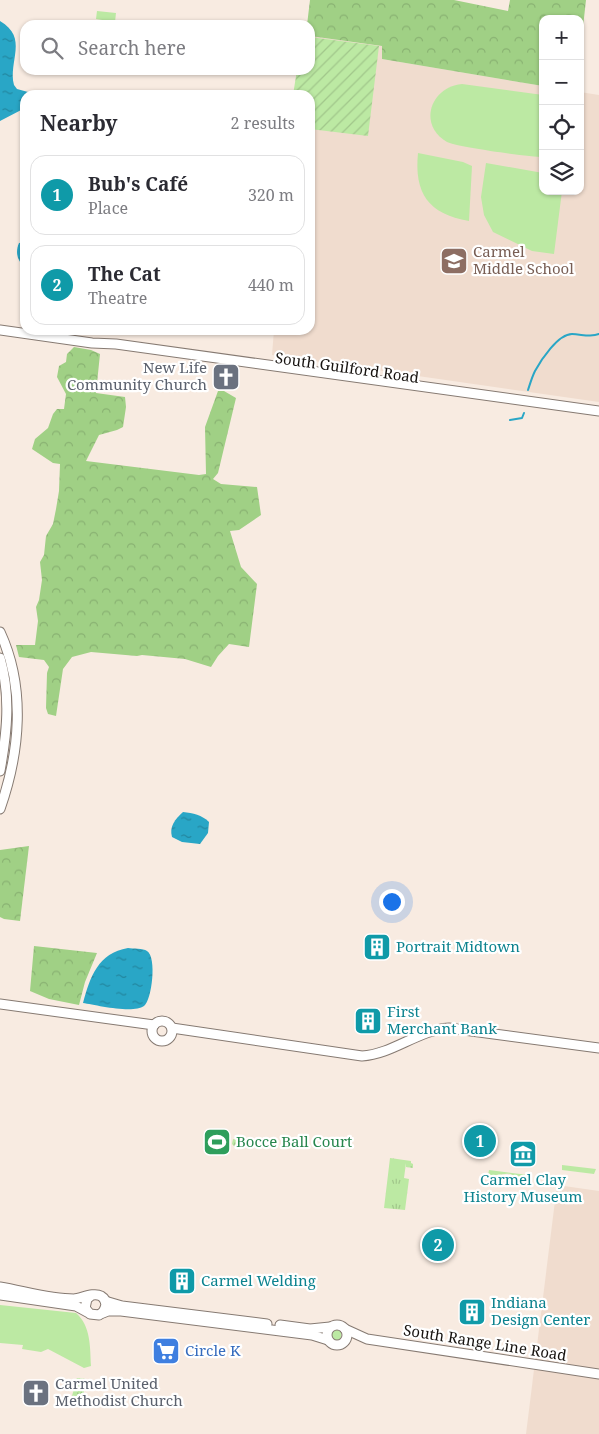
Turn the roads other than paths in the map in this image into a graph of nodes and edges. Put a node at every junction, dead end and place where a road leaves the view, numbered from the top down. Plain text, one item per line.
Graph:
1 (0, 330) edge
2 (20, 333) edge
3 (35, 335) edge
4 (92, 343) junction
5 (599, 411) edge
6 (599, 417) edge
7 (0, 632) edge
8 (0, 658) edge
9 (0, 771) edge
10 (0, 809) edge
11 (0, 1004) edge
12 (153, 1028) junction
13 (172, 1028) junction
14 (212, 1035) junction
15 (168, 1039) junction
16 (599, 1048) edge
17 (0, 1287) edge
18 (0, 1295) edge
19 (92, 1295) junction
20 (105, 1301) junction
21 (87, 1312) junction
22 (103, 1312) junction
23 (330, 1327) junction
24 (345, 1329) junction
25 (328, 1340) junction
26 (367, 1340) junction
27 (344, 1342) junction
28 (599, 1374) edge

1 - 2 main road, South Guilford Road
3 - 4 main road, South Guilford Road
4 - 5 main road, South Guilford Road
4 - 6 main road, South Guilford Road
7 - 10 main road
8 - 9 main road
11 - 12 main road
12 - 13 main road
12 - 15 main road
13 - 14 main road
13 - 15 main road
14 - 15 main road
14 - 16 main road
17 - 19 main road
18 - 21 main road
19 - 20 main road
19 - 21 main road
20 - 22 main road
20 - 23 main road
21 - 22 main road
22 - 25 main road
23 - 24 main road
23 - 25 main road
24 - 26 main road, South Range Line Road
24 - 27 main road
25 - 27 main road
26 - 27 main road, South Range Line Road
26 - 28 main road, South Range Line Road

